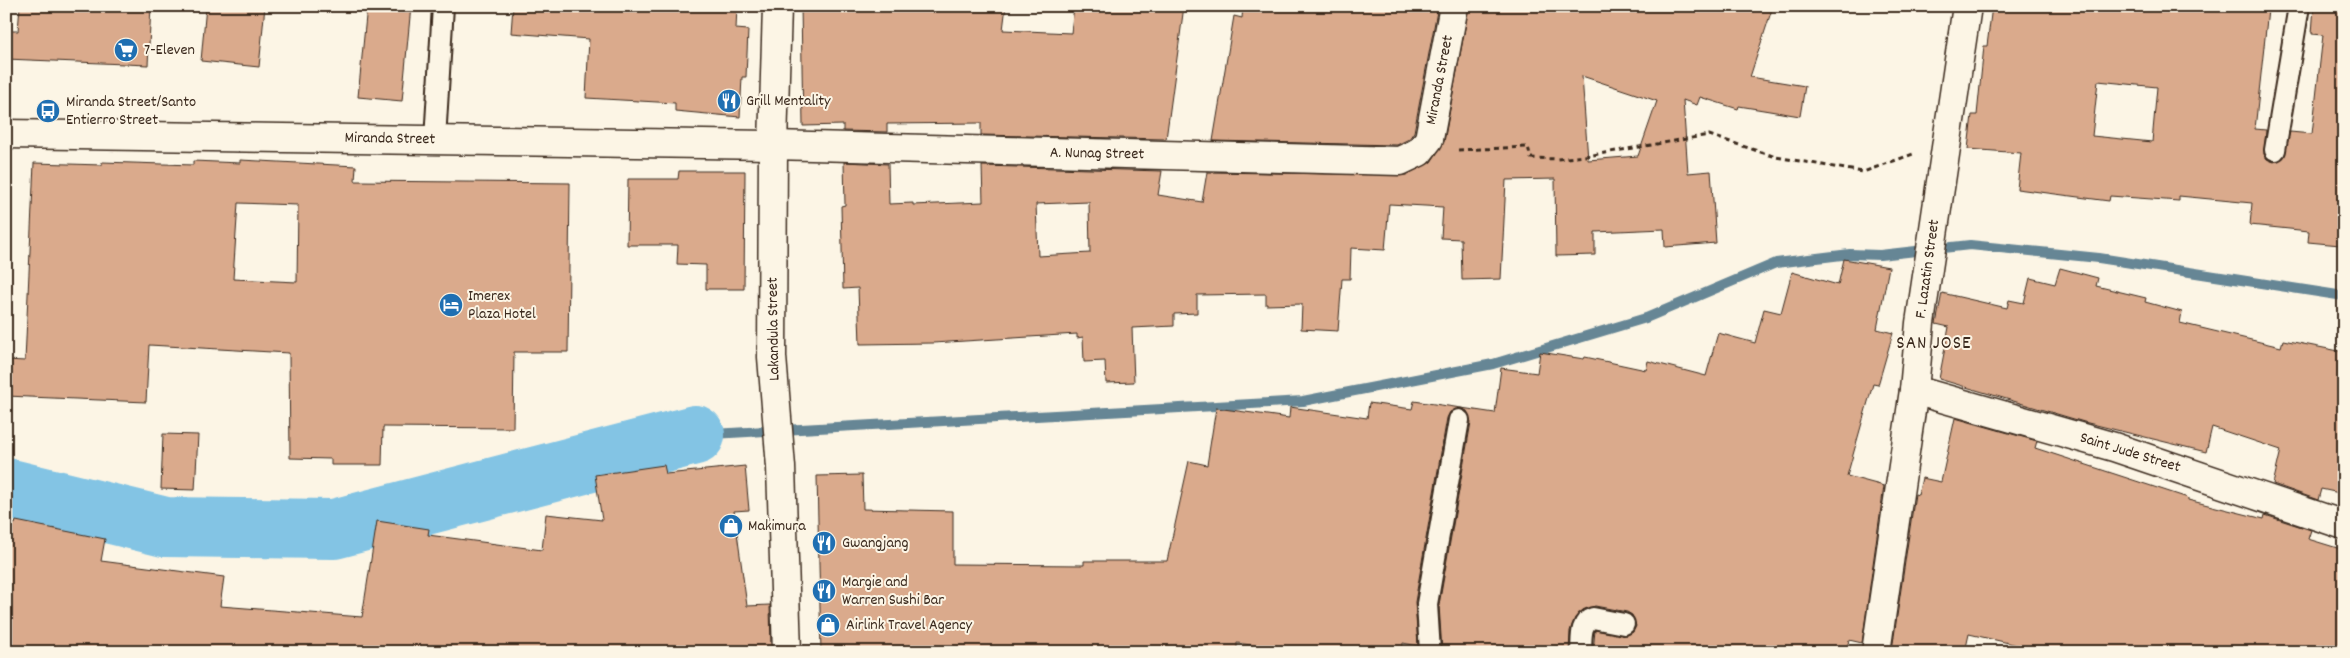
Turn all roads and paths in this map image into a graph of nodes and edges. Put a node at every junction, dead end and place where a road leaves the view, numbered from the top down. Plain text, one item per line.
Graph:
1 (443, 6) edge
2 (776, 6) edge
3 (1454, 6) edge
4 (1967, 6) edge
5 (2299, 6) edge
6 (6, 134) edge
7 (435, 140) junction
8 (1947, 142) junction
9 (773, 145) junction
10 (2275, 150) dead end
11 (1420, 152) junction
12 (1914, 390) junction
13 (1459, 420) dead end
14 (2344, 525) edge
15 (1624, 624) dead end
16 (787, 652) edge
17 (1430, 652) edge
18 (1581, 652) edge
19 (1876, 652) edge

1 - 7 lane
2 - 9 street, Lakandula Street
3 - 11 street, Miranda Street
4 - 8 street, F. Lazatin Street
5 - 10 lane
6 - 7 street, Miranda Street
7 - 9 street, Miranda Street
8 - 11 path
8 - 12 street, F. Lazatin Street
9 - 11 street, A. Nunag Street
9 - 16 street, Lakandula Street
12 - 14 street, Saint Jude Street
12 - 19 street, F. Lazatin Street
13 - 17 lane
15 - 18 lane

